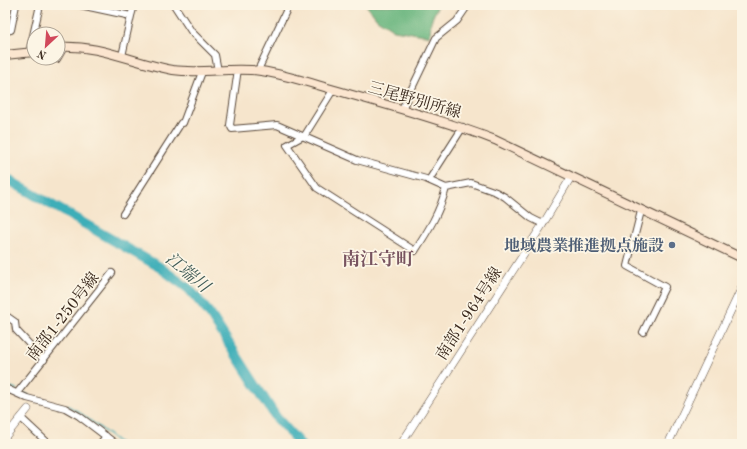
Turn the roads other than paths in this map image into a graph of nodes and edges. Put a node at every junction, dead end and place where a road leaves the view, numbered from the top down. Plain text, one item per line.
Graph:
1 (16, 5) edge
2 (40, 5) edge
3 (80, 5) edge
4 (131, 5) edge
5 (174, 5) edge
6 (468, 5) edge
7 (288, 7) dead end
8 (132, 16) junction
9 (36, 26) edge
10 (5, 31) edge
11 (66, 47) edge
12 (26, 53) edge
13 (5, 55) edge
14 (122, 56) junction
15 (238, 69) junction
16 (258, 70) junction
17 (218, 71) junction
18 (202, 72) junction
19 (333, 90) junction
20 (402, 109) junction
21 (463, 127) junction
22 (303, 136) junction
23 (571, 177) junction
24 (429, 180) junction
25 (446, 188) junction
26 (641, 211) junction
27 (122, 214) dead end
28 (543, 224) junction
29 (742, 258) edge
30 (112, 273) dead end
31 (742, 287) edge
32 (5, 315) edge
33 (643, 332) dead end
34 (44, 360) junction
35 (5, 388) edge
36 (17, 393) junction
37 (35, 401) junction
38 (28, 409) joint
39 (21, 418) junction
40 (106, 436) junction
41 (5, 437) edge
42 (49, 444) edge
43 (100, 444) edge
44 (116, 444) edge
45 (401, 444) edge
46 (668, 444) edge

1 - 10 street
2 - 9 street
3 - 8 street
4 - 8 street
5 - 17 street
6 - 20 street
7 - 16 street
8 - 14 street
11 - 14 main road, 三尾野別所線
12 - 13 main road
14 - 18 main road, 三尾野別所線
15 - 16 main road, 三尾野別所線
15 - 17 main road, 三尾野別所線
15 - 22 street
16 - 19 main road, 三尾野別所線
17 - 18 main road, 三尾野別所線
18 - 27 street
19 - 20 main road, 三尾野別所線
19 - 22 street
20 - 21 main road, 三尾野別所線
21 - 23 main road, 三尾野別所線
21 - 24 street
22 - 24 street
22 - 25 street
23 - 26 main road, 三尾野別所線
23 - 28 street, 南部1-964号線
24 - 25 street
25 - 28 street
26 - 29 main road, 三尾野別所線
26 - 33 street
28 - 45 street, 南部1-964号線
30 - 34 street, 南部1-250号線
31 - 46 street
32 - 34 street
34 - 36 street, 南部1-250号線
35 - 36 street
36 - 37 street
37 - 38 street
37 - 40 street
38 - 39 street
39 - 41 street
39 - 42 street
40 - 43 street
40 - 44 street

